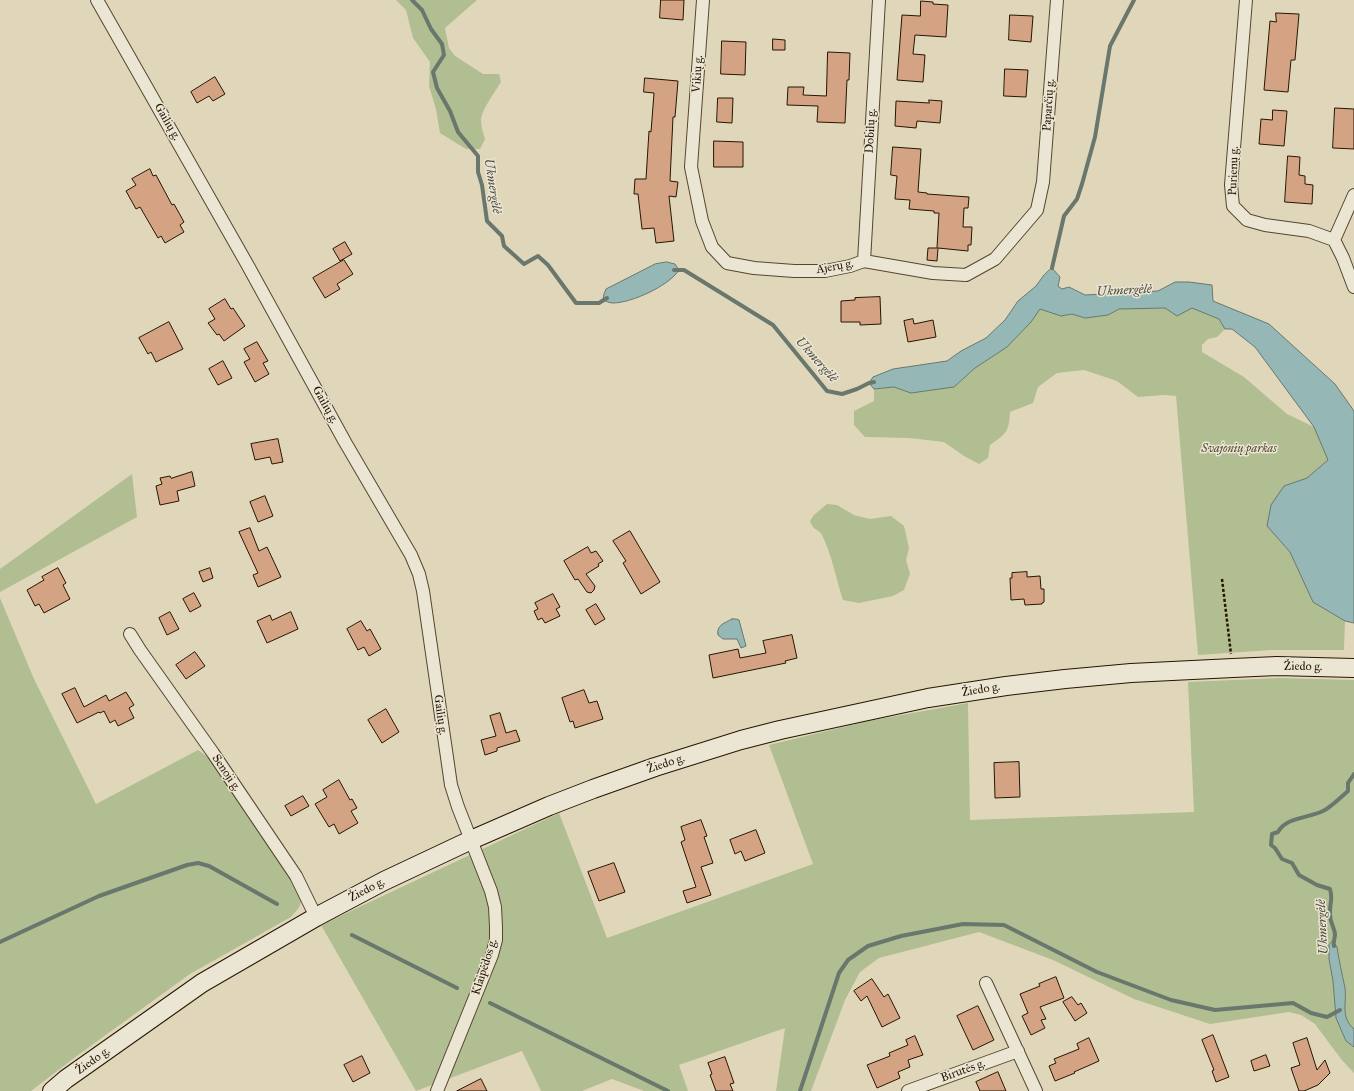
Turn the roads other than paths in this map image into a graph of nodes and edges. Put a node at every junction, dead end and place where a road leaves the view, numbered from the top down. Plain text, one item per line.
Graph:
1 (97, 0) edge
2 (703, 0) edge
3 (879, 0) edge
4 (1057, 0) edge
5 (1246, 0) edge
6 (692, 149) joint
7 (1354, 195) edge
8 (1037, 210) joint
9 (1334, 240) junction
10 (864, 261) junction
11 (1354, 287) edge
12 (130, 634) dead end
13 (1354, 668) edge
14 (471, 840) junction
15 (316, 917) junction
16 (986, 983) dead end
17 (1018, 1051) junction
18 (52, 1091) edge
19 (437, 1091) edge
20 (908, 1091) edge
21 (1036, 1091) edge

1 - 14 street, Gailių g.
2 - 6 street, Vikių g.
3 - 10 street, Dobilų g.
4 - 8 street, Paparčių g.
5 - 9 street, Purienų g.
6 - 10 street, Ajerų g.
7 - 9 street
8 - 10 street, Ajerų g.
9 - 11 street
12 - 15 street, Senoji g.
13 - 14 street, Žiedo g.
14 - 15 street, Žiedo g.
14 - 19 street, Klaipėdos g.
15 - 18 street, Žiedo g.
16 - 17 street
17 - 20 street, Birutės g.
17 - 21 street

